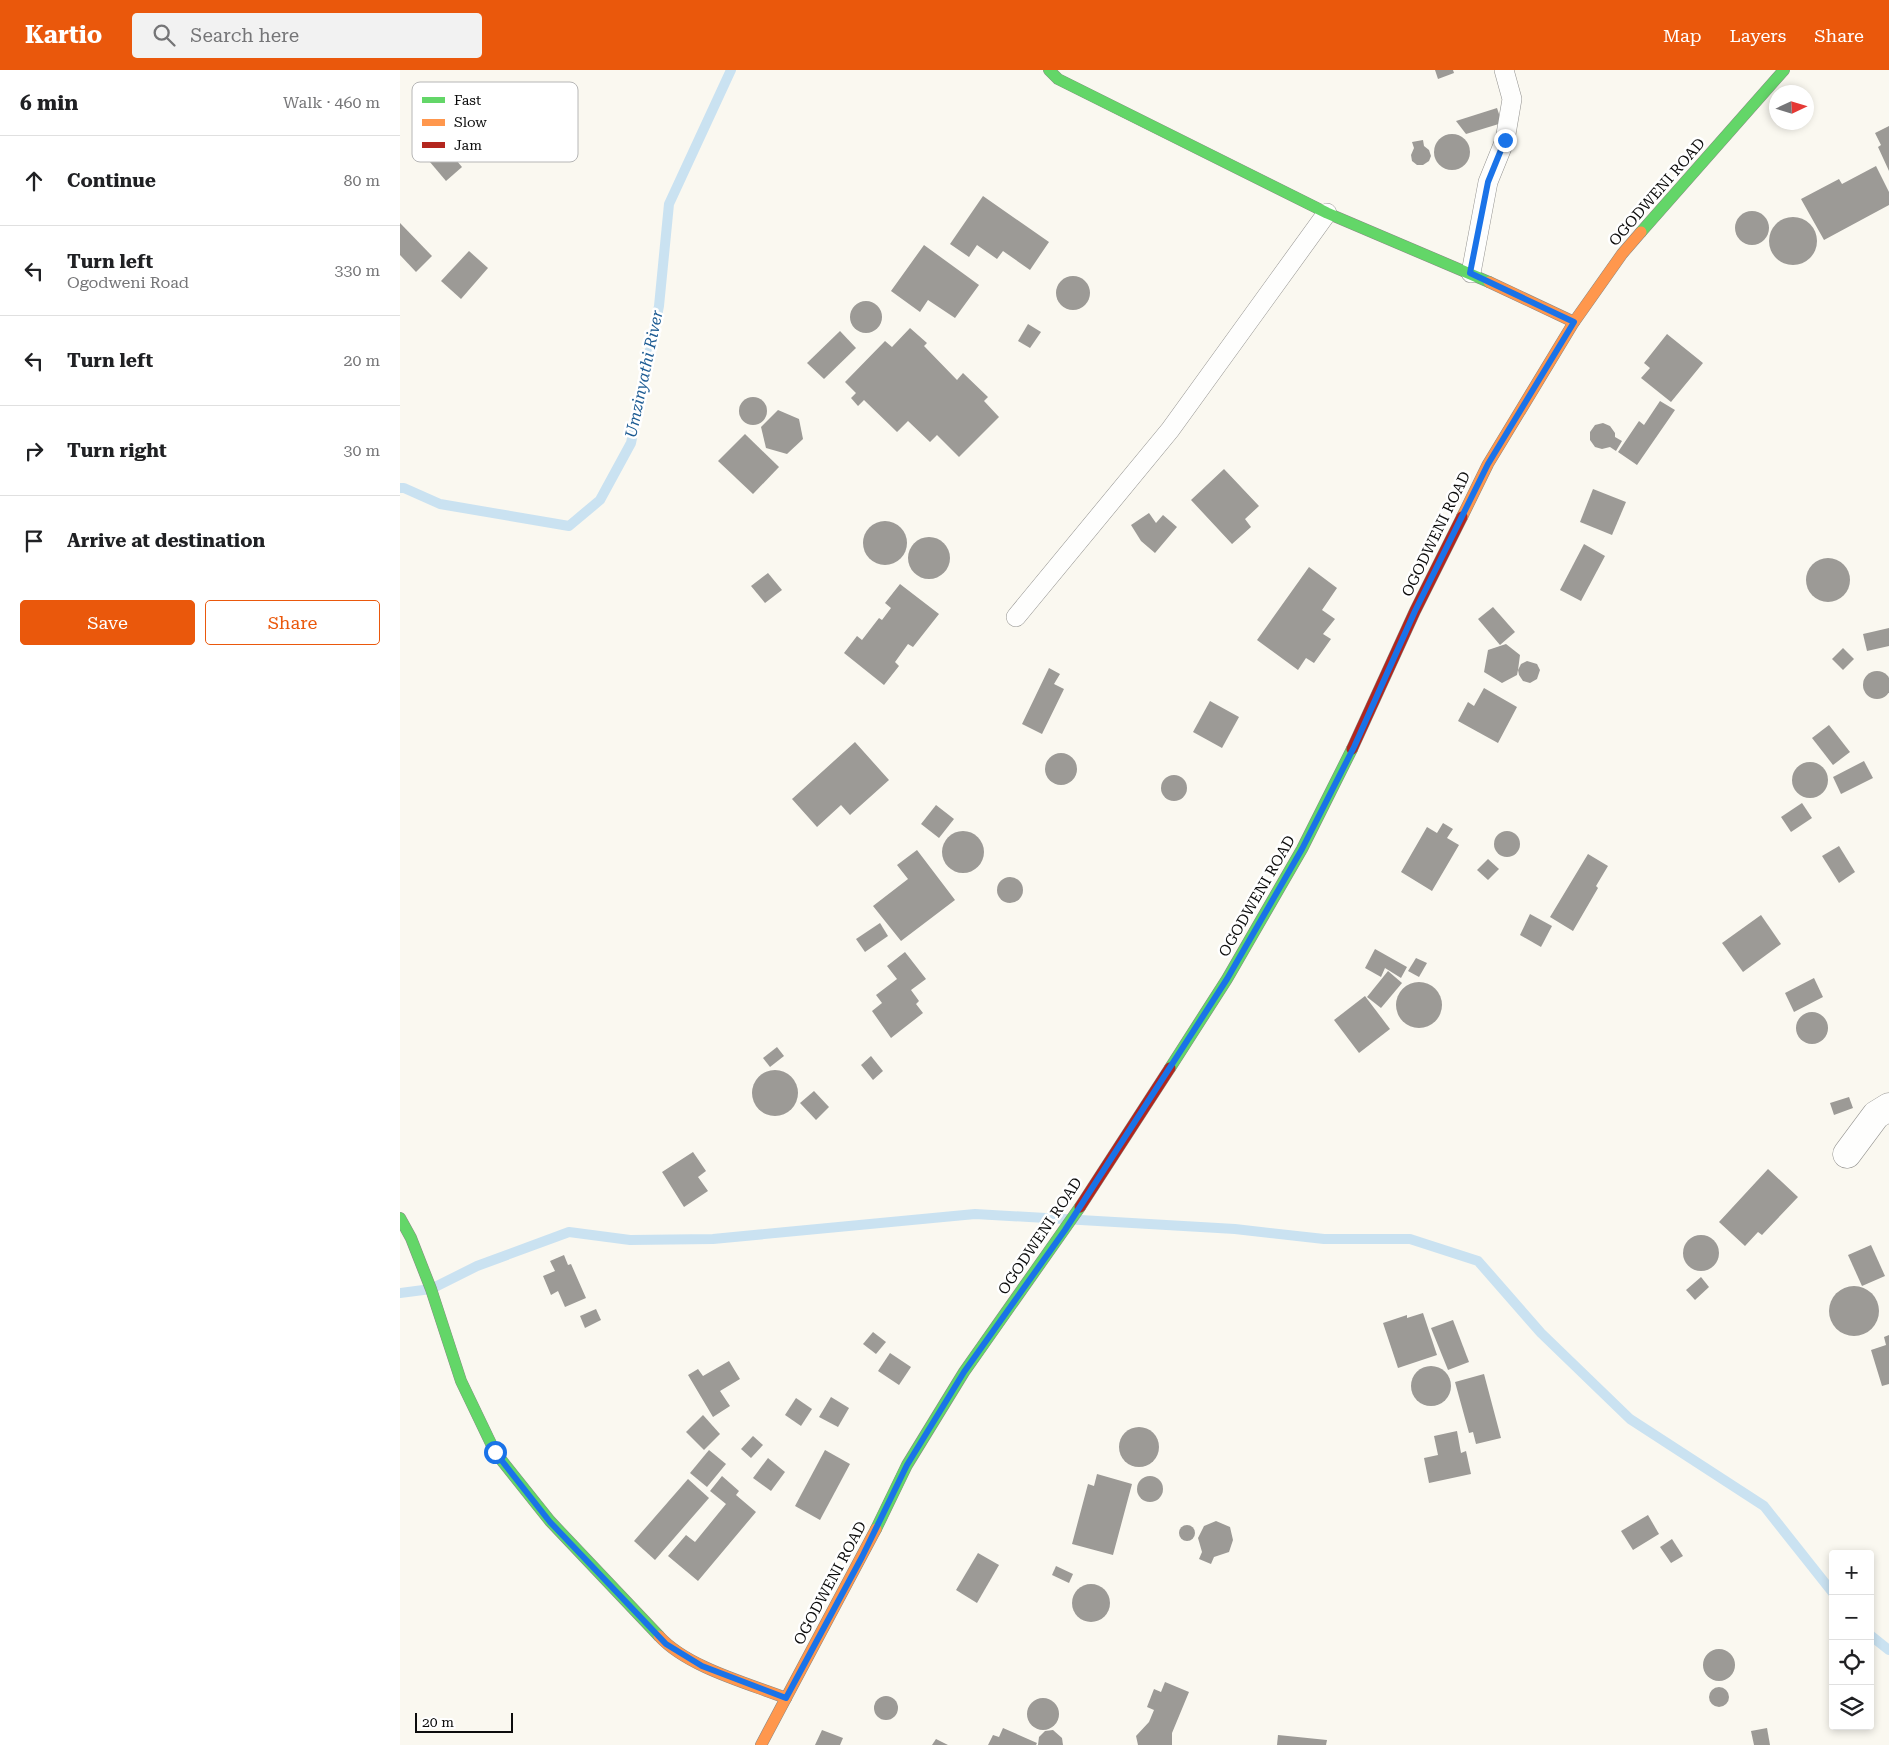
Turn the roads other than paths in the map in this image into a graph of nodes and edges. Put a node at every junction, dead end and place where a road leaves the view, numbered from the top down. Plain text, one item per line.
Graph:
1 (1049, 70) edge
2 (1504, 70) edge
3 (1784, 70) edge
4 (1327, 213) junction
5 (1470, 273) junction
6 (1574, 322) junction
7 (1016, 617) dead end
8 (1889, 1107) edge
9 (1847, 1154) dead end
10 (400, 1218) edge
11 (786, 1698) junction
12 (761, 1745) edge

1 - 4 street
2 - 5 lane
3 - 6 street, OGODWENI ROAD
4 - 5 street
4 - 7 lane
5 - 6 street
6 - 11 street, OGODWENI ROAD
8 - 9 street
10 - 11 street
11 - 12 street, OGODWENI ROAD

